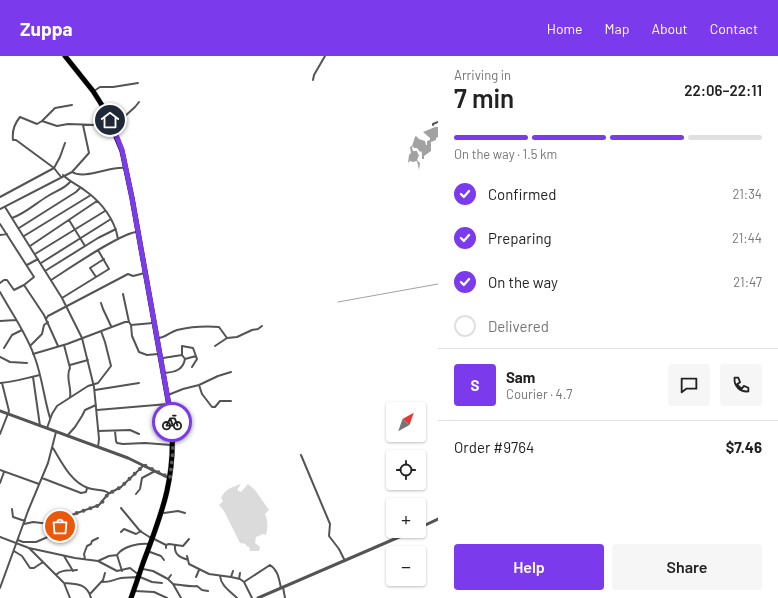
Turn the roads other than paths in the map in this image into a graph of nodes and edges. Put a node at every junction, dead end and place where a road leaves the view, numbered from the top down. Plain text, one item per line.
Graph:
1 (65, 56) edge
2 (68, 56) edge
3 (325, 56) edge
4 (312, 80) dead end
5 (138, 83) dead end
6 (94, 90) junction
7 (139, 102) dead end
8 (72, 105) dead end
9 (112, 120) junction
10 (42, 121) junction
11 (438, 122) edge
12 (82, 125) junction
13 (433, 125) dead end
14 (65, 143) dead end
15 (54, 168) junction
16 (126, 168) junction
17 (72, 172) junction
18 (62, 176) junction
19 (70, 182) junction
20 (80, 188) junction
21 (91, 195) junction
22 (0, 197) edge
23 (98, 201) junction
24 (5, 206) junction
25 (0, 209) edge
26 (105, 211) junction
27 (12, 218) junction
28 (111, 219) junction
29 (69, 220) junction
30 (1, 225) edge
31 (19, 228) junction
32 (75, 229) junction
33 (116, 229) junction
34 (138, 232) junction
35 (7, 234) junction
36 (0, 235) edge
37 (24, 236) junction
38 (80, 238) junction
39 (118, 239) junction
40 (30, 246) junction
41 (86, 246) junction
42 (98, 250) junction
43 (35, 254) junction
44 (38, 259) junction
45 (104, 259) junction
46 (41, 263) junction
47 (27, 265) junction
48 (45, 271) junction
49 (146, 273) junction
50 (96, 278) junction
51 (51, 280) junction
52 (0, 283) edge
53 (24, 284) junction
54 (0, 292) edge
55 (123, 294) dead end
56 (62, 298) junction
57 (101, 303) dead end
58 (66, 306) junction
59 (44, 315) junction
60 (48, 316) junction
61 (46, 319) junction
62 (16, 320) junction
63 (0, 321) edge
64 (48, 322) junction
65 (129, 322) junction
66 (154, 323) junction
67 (0, 324) edge
68 (131, 325) junction
69 (111, 326) junction
70 (262, 326) dead end
71 (22, 330) junction
72 (101, 331) junction
73 (82, 338) junction
74 (159, 338) junction
75 (227, 338) junction
76 (64, 344) junction
77 (30, 346) junction
78 (58, 346) junction
79 (215, 346) dead end
80 (4, 348) dead end
81 (33, 354) junction
82 (182, 355) junction
83 (161, 356) junction
84 (196, 356) junction
85 (0, 357) edge
86 (185, 359) junction
87 (88, 360) junction
88 (27, 363) dead end
89 (70, 365) junction
90 (192, 367) dead end
91 (231, 372) dead end
92 (165, 373) junction
93 (40, 375) junction
94 (33, 377) junction
95 (1, 383) edge
96 (139, 383) dead end
97 (94, 384) junction
98 (199, 385) junction
99 (95, 390) junction
100 (168, 395) junction
101 (70, 397) junction
102 (231, 401) dead end
103 (169, 403) junction
104 (96, 405) junction
105 (97, 410) junction
106 (0, 411) edge
107 (8, 414) junction
108 (50, 418) junction
109 (40, 426) junction
110 (47, 428) junction
111 (98, 430) junction
112 (115, 431) junction
113 (56, 432) junction
114 (0, 434) edge
115 (139, 434) dead end
116 (67, 436) junction
117 (173, 445) junction
118 (53, 448) junction
119 (98, 448) junction
120 (301, 455) dead end
121 (144, 465) junction
122 (0, 470) edge
123 (155, 471) junction
124 (4, 472) junction
125 (42, 478) junction
126 (170, 478) junction
127 (0, 483) edge
128 (39, 484) junction
129 (87, 488) junction
130 (109, 493) junction
131 (136, 494) dead end
132 (121, 508) dead end
133 (12, 509) dead end
134 (164, 512) junction
135 (185, 513) dead end
136 (438, 519) edge
137 (25, 521) junction
138 (62, 523) junction
139 (23, 525) junction
140 (426, 525) edge
141 (141, 531) junction
142 (121, 532) dead end
143 (0, 538) edge
144 (98, 538) dead end
145 (397, 538) edge
146 (153, 539) junction
147 (189, 539) dead end
148 (18, 540) junction
149 (16, 544) junction
150 (150, 544) junction
151 (175, 545) junction
152 (29, 548) junction
153 (14, 551) junction
154 (150, 552) junction
155 (63, 555) junction
156 (118, 555) junction
157 (187, 556) dead end
158 (85, 558) junction
159 (164, 560) dead end
160 (188, 560) junction
161 (98, 561) junction
162 (345, 561) junction
163 (43, 562) junction
164 (78, 570) dead end
165 (199, 570) junction
166 (73, 571) junction
167 (122, 571) junction
168 (233, 571) dead end
169 (105, 573) dead end
170 (139, 573) junction
171 (240, 573) dead end
172 (56, 575) junction
173 (171, 575) dead end
174 (220, 575) junction
175 (196, 577) dead end
176 (231, 577) junction
177 (168, 579) junction
178 (239, 579) junction
179 (102, 582) junction
180 (244, 582) junction
181 (64, 583) junction
182 (162, 583) dead end
183 (173, 584) junction
184 (0, 586) edge
185 (251, 588) dead end
186 (282, 588) junction
187 (248, 589) junction
188 (135, 591) junction
189 (208, 591) dead end
190 (91, 597) edge
191 (70, 598) edge
192 (132, 598) edge
193 (167, 598) edge
194 (181, 598) edge
195 (237, 598) edge
196 (252, 598) edge
197 (258, 598) edge
198 (285, 598) edge

1 - 6 highway
2 - 6 highway
3 - 4 street
5 - 6 street
6 - 9 highway
7 - 9 street
8 - 10 street
9 - 12 street
9 - 16 highway
9 - 74 highway
10 - 12 street
10 - 15 street
11 - 13 street
12 - 17 street
14 - 15 street
15 - 18 street
15 - 22 street
16 - 17 street
16 - 34 highway
17 - 18 street
18 - 19 street
18 - 24 street
19 - 20 street
19 - 27 street
20 - 21 street
20 - 31 street
21 - 23 street
21 - 37 street
23 - 26 street
23 - 29 street
24 - 25 street
24 - 27 street
26 - 28 street
26 - 32 street
27 - 31 street
28 - 33 street
28 - 38 street
29 - 32 street
29 - 40 street
30 - 35 street
31 - 37 street
32 - 38 street
32 - 43 street
33 - 39 street
33 - 41 street
34 - 39 street
34 - 49 highway
35 - 36 street
35 - 47 street
37 - 40 street
38 - 41 street
38 - 46 street
39 - 42 street
40 - 43 street
41 - 48 street
42 - 45 street
42 - 51 street
43 - 44 street
44 - 46 street
44 - 47 street
45 - 50 street
45 - 50 street
46 - 48 street
47 - 53 street
48 - 51 street
49 - 58 street
49 - 66 highway
50 - 56 street
51 - 56 street
52 - 53 street
53 - 59 street
54 - 62 street
55 - 65 street
56 - 58 street
57 - 69 street
58 - 60 street
58 - 73 street
59 - 60 street
59 - 61 street
60 - 61 street
61 - 64 street
62 - 63 street
62 - 71 street
63 - 67 street
64 - 77 street
64 - 78 street
65 - 68 street
65 - 69 street
66 - 68 street
66 - 83 highway
68 - 83 street
69 - 72 street
70 - 75 street
71 - 77 street
71 - 80 street
72 - 73 street
72 - 97 street
73 - 76 street
73 - 87 street
74 - 75 street
74 - 83 highway
75 - 79 street
76 - 78 street
76 - 89 street
77 - 81 street
78 - 81 street
81 - 93 street
82 - 83 street
82 - 84 street
82 - 86 street
83 - 92 highway
83 - 100 highway
84 - 86 street
84 - 90 street
85 - 88 street
86 - 92 street
87 - 89 street
87 - 97 street
89 - 101 street
91 - 98 street
92 - 100 highway
93 - 94 street
93 - 108 street
94 - 95 street
94 - 109 street
95 - 107 street
96 - 99 street
97 - 99 street
97 - 101 street
98 - 100 street
98 - 102 street
99 - 104 street
100 - 103 highway
100 - 134 highway
101 - 108 street
103 - 105 street
103 - 117 highway
104 - 105 street
104 - 116 street
105 - 111 street
106 - 107 street
107 - 109 street
107 - 114 street
108 - 110 street
109 - 110 street
110 - 113 street
111 - 112 street
111 - 119 street
112 - 115 street
112 - 117 street
113 - 116 street
113 - 118 street
116 - 119 street
117 - 126 highway
118 - 125 street
118 - 129 street
119 - 121 street
120 - 162 street
121 - 123 street
121 - 130 street
122 - 124 street
123 - 126 street
123 - 131 street
124 - 127 street
124 - 128 street
125 - 128 street
125 - 129 street
126 - 146 highway
128 - 137 street
129 - 130 street
130 - 138 street
132 - 141 street
133 - 137 street
134 - 135 street
134 - 146 highway
136 - 140 street
137 - 139 street
138 - 139 street
138 - 148 street
139 - 148 street
141 - 142 street
141 - 146 street
143 - 149 street
144 - 158 street
145 - 162 street
146 - 150 highway
146 - 151 street
146 - 154 highway
147 - 151 street
148 - 149 street
149 - 152 street
149 - 153 street
150 - 156 street
150 - 170 highway
151 - 160 street
152 - 155 street
152 - 163 street
153 - 163 street
153 - 184 street
154 - 159 street
154 - 170 highway
155 - 158 street
155 - 166 street
156 - 161 street
156 - 167 street
157 - 160 street
158 - 161 street
160 - 165 street
161 - 167 street
162 - 186 street
163 - 172 street
164 - 166 street
165 - 174 street
165 - 175 street
166 - 172 street
167 - 170 street
168 - 176 street
169 - 179 street
170 - 177 street
170 - 179 street
170 - 182 street
170 - 188 highway
170 - 192 highway
171 - 178 street
172 - 181 street
173 - 177 street
174 - 176 street
174 - 195 street
176 - 178 street
177 - 183 street
178 - 180 street
179 - 190 street
180 - 186 street
180 - 187 street
181 - 190 street
181 - 191 street
183 - 189 street
183 - 194 street
185 - 187 street
186 - 197 street
186 - 198 street
187 - 196 street
188 - 192 highway
188 - 193 street

